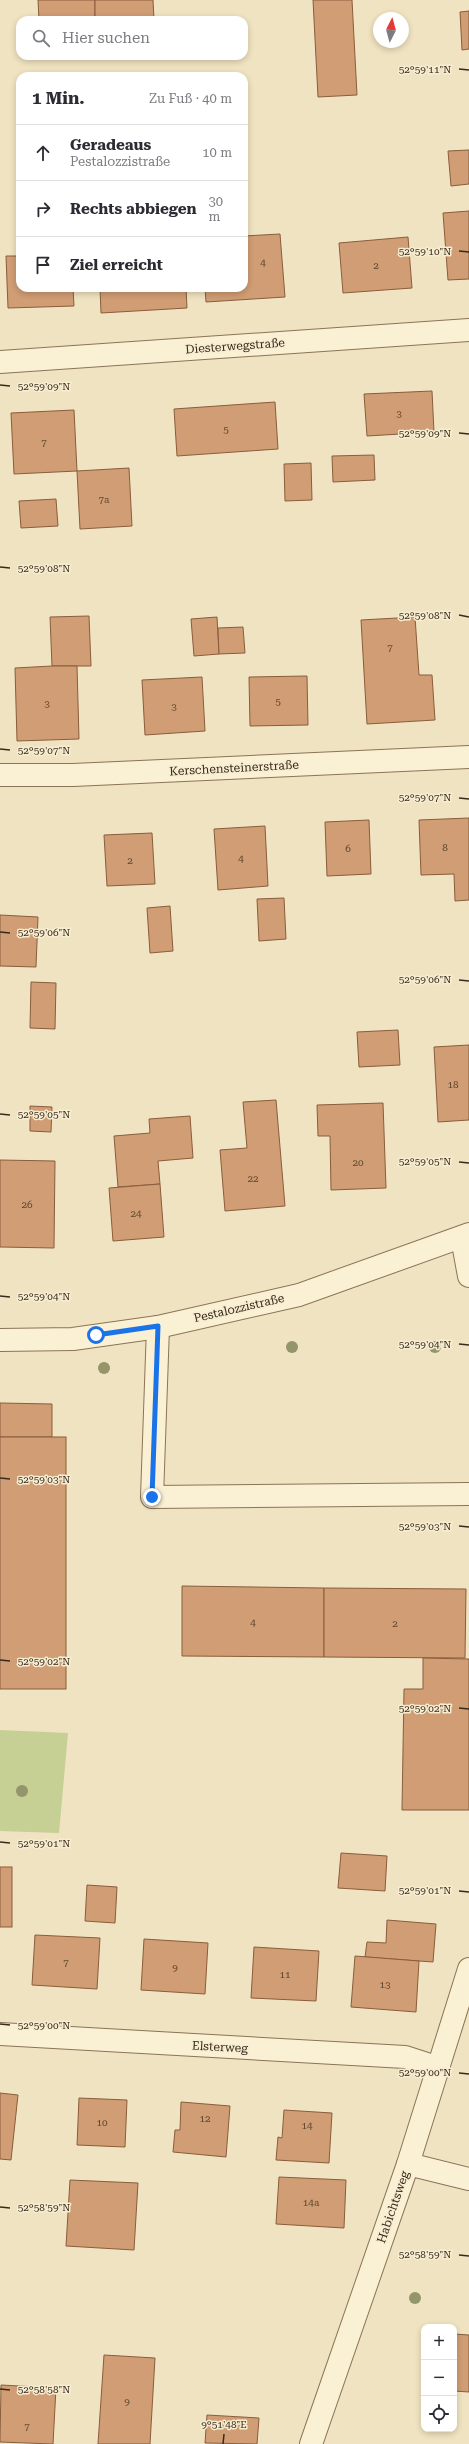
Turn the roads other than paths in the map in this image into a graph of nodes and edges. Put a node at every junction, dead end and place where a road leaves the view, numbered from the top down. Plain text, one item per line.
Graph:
1 (469, 330) edge
2 (0, 362) edge
3 (469, 757) edge
4 (0, 775) edge
5 (466, 1236) edge
6 (469, 1276) edge
7 (158, 1326) junction
8 (0, 1340) edge
9 (469, 1494) edge
10 (469, 1969) edge
11 (0, 2034) edge
12 (439, 2068) junction
13 (408, 2164) junction
14 (469, 2179) edge
15 (311, 2444) edge

1 - 2 street, Diesterwegstraße
3 - 4 street, Kerschensteinerstraße
5 - 6 street
5 - 7 street, Pestalozzistraße
7 - 8 street, Pestalozzistraße
7 - 9 street
10 - 12 street, Habichtsweg
11 - 12 street, Elsterweg
12 - 13 street, Habichtsweg
13 - 14 street
13 - 15 street, Habichtsweg

